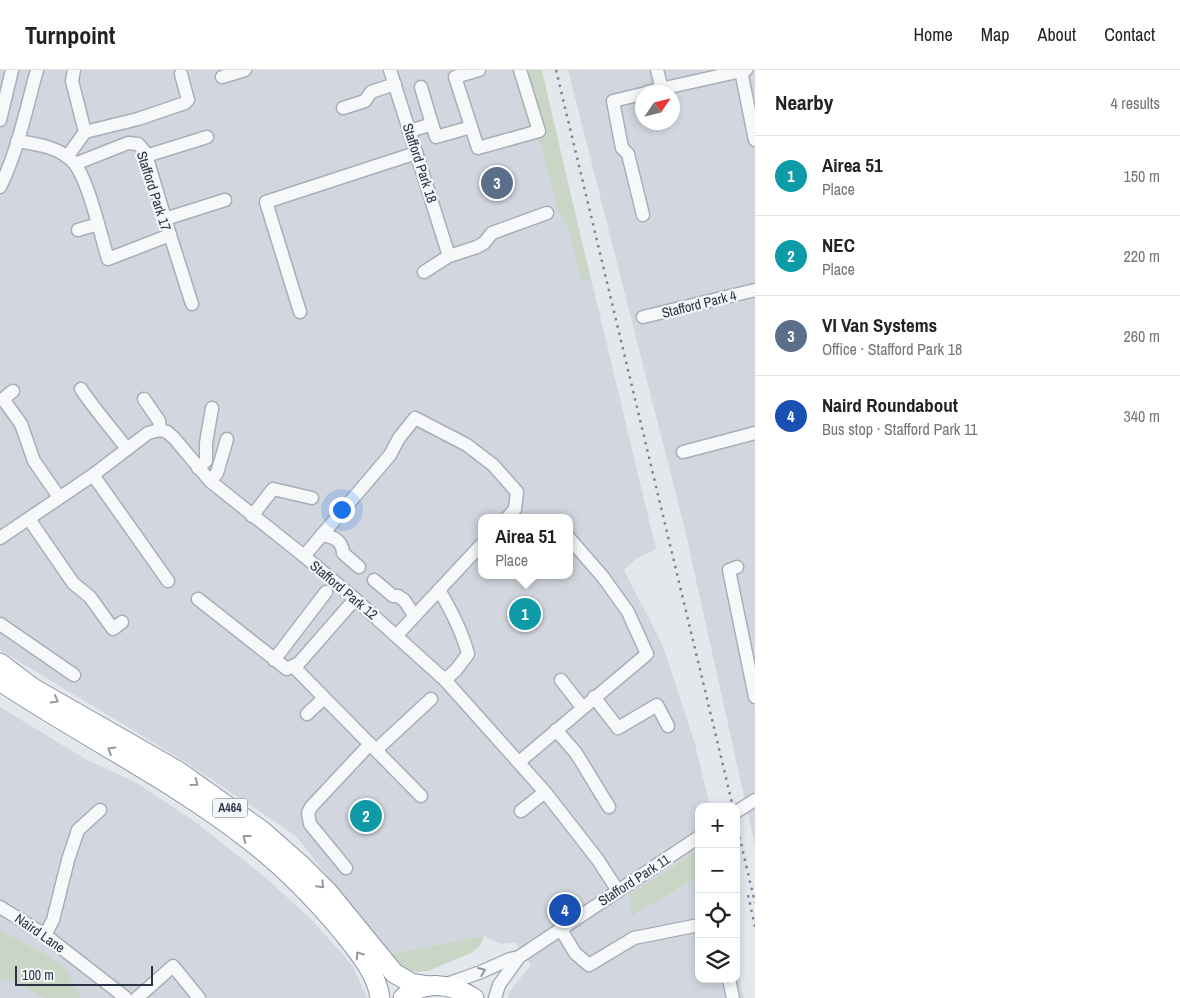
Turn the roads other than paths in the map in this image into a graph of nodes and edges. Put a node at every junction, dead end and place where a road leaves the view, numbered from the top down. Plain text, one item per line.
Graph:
1 (12, 70) edge
2 (37, 70) edge
3 (74, 70) edge
4 (245, 70) edge
5 (390, 70) edge
6 (479, 70) edge
7 (520, 70) edge
8 (657, 70) edge
9 (744, 71) edge
10 (181, 74) dead end
11 (222, 77) dead end
12 (395, 84) junction
13 (653, 85) edge
14 (680, 85) edge
15 (421, 87) dead end
16 (635, 96) edge
17 (343, 108) dead end
18 (0, 120) edge
19 (432, 124) junction
20 (472, 126) junction
21 (410, 131) junction
22 (85, 132) junction
23 (207, 136) dead end
24 (755, 140) edge
25 (17, 141) junction
26 (416, 153) junction
27 (146, 156) junction
28 (71, 160) junction
29 (0, 187) edge
30 (225, 200) dead end
31 (547, 214) dead end
32 (643, 215) dead end
33 (165, 219) junction
34 (98, 224) junction
35 (78, 230) dead end
36 (170, 235) junction
37 (450, 256) junction
38 (424, 272) dead end
39 (755, 290) edge
40 (192, 304) dead end
41 (300, 312) dead end
42 (643, 317) dead end
43 (81, 390) dead end
44 (13, 391) dead end
45 (144, 399) dead end
46 (212, 408) dead end
47 (160, 430) junction
48 (755, 433) edge
49 (227, 439) dead end
50 (127, 449) junction
51 (683, 452) dead end
52 (198, 468) junction
53 (93, 474) junction
54 (210, 482) junction
55 (59, 497) junction
56 (312, 498) dead end
57 (511, 514) edge
58 (252, 516) junction
59 (29, 519) junction
60 (322, 535) junction
61 (0, 538) edge
62 (573, 543) edge
63 (478, 549) edge
64 (304, 556) junction
65 (359, 567) dead end
66 (737, 567) dead end
67 (374, 580) dead end
68 (168, 581) dead end
69 (439, 590) junction
70 (326, 592) dead end
71 (198, 599) dead end
72 (355, 599) junction
73 (414, 615) junction
74 (122, 622) dead end
75 (0, 624) edge
76 (397, 635) junction
77 (274, 660) junction
78 (0, 664) edge
79 (293, 666) junction
80 (74, 675) dead end
81 (445, 680) junction
82 (561, 680) dead end
83 (0, 681) edge
84 (594, 697) junction
85 (755, 697) edge
86 (324, 698) junction
87 (431, 699) dead end
88 (582, 707) junction
89 (307, 714) dead end
90 (668, 726) dead end
91 (556, 730) junction
92 (373, 747) junction
93 (519, 762) junction
94 (545, 792) junction
95 (421, 796) dead end
96 (755, 800) edge
97 (609, 807) dead end
98 (740, 809) edge
99 (100, 810) dead end
100 (521, 812) dead end
101 (695, 840) edge
102 (346, 868) dead end
103 (618, 890) junction
104 (0, 907) edge
105 (695, 926) edge
106 (560, 928) junction
107 (45, 935) junction
108 (518, 957) junction
109 (730, 983) edge
110 (437, 985) junction
111 (126, 998) edge
112 (137, 998) edge
113 (199, 998) edge
114 (380, 998) edge
115 (403, 998) edge
116 (474, 998) edge
117 (495, 998) edge
118 (734, 998) edge

1 - 18 street
2 - 25 street
3 - 22 street
4 - 11 street
5 - 12 street, Stafford Park 18
6 - 20 street
7 - 20 street
8 - 13 street
9 - 14 street
9 - 24 street
10 - 22 street
12 - 17 street
12 - 21 street, Stafford Park 18
15 - 19 street
16 - 32 street
19 - 20 street
19 - 21 street
21 - 26 street, Stafford Park 18
22 - 28 street
23 - 27 street
25 - 28 street
25 - 29 street
26 - 37 street, Stafford Park 18
26 - 41 street
27 - 28 street, Stafford Park 17
27 - 33 street, Stafford Park 17
28 - 34 street, Stafford Park 17
30 - 33 street
31 - 37 street
33 - 36 street, Stafford Park 17
34 - 35 street
34 - 36 street, Stafford Park 17
36 - 40 street
37 - 38 street
39 - 42 street, Stafford Park 4
43 - 50 street
44 - 55 street
45 - 47 street, Stafford Park 12
46 - 52 street
47 - 50 street
47 - 52 street, Stafford Park 12
48 - 51 street
49 - 54 street
50 - 53 street
52 - 54 street, Stafford Park 12
53 - 55 street
53 - 68 street
54 - 58 street, Stafford Park 12
55 - 59 street
56 - 58 street
57 - 60 street
58 - 64 street, Stafford Park 12
59 - 61 street
59 - 74 street
60 - 64 street
60 - 65 street
62 - 84 street
63 - 69 street
64 - 72 street, Stafford Park 12
66 - 85 street
67 - 73 street
69 - 73 street
69 - 81 street
70 - 77 street
71 - 77 street
72 - 76 street, Stafford Park 12
72 - 79 street
73 - 76 street
75 - 80 street
76 - 81 street, Stafford Park 12
77 - 79 street
78 -> 110 highway, A464
79 - 86 street
81 - 93 street, Stafford Park 12
82 - 88 street
114 -> 83 highway, A464
84 - 88 street
84 - 90 street
86 - 89 street
86 - 92 street
87 - 92 street
88 - 91 street
91 - 93 street
91 - 97 street
92 - 95 street
92 - 102 street
93 - 94 street, Stafford Park 12
94 - 100 street
94 - 103 street, Stafford Park 12
96 - 98 street
99 - 107 street
101 - 103 street, Stafford Park 11
103 - 106 street, Stafford Park 11
104 - 107 street, Naird Lane
105 - 106 street
106 - 108 street, Stafford Park 11
107 - 111 street, Naird Lane
110 -> 108 street, Stafford Park 11
108 - 117 street, Stafford Park 11
109 - 118 street
110 - 115 highway
110 - 116 highway, A464
112 - 113 street

